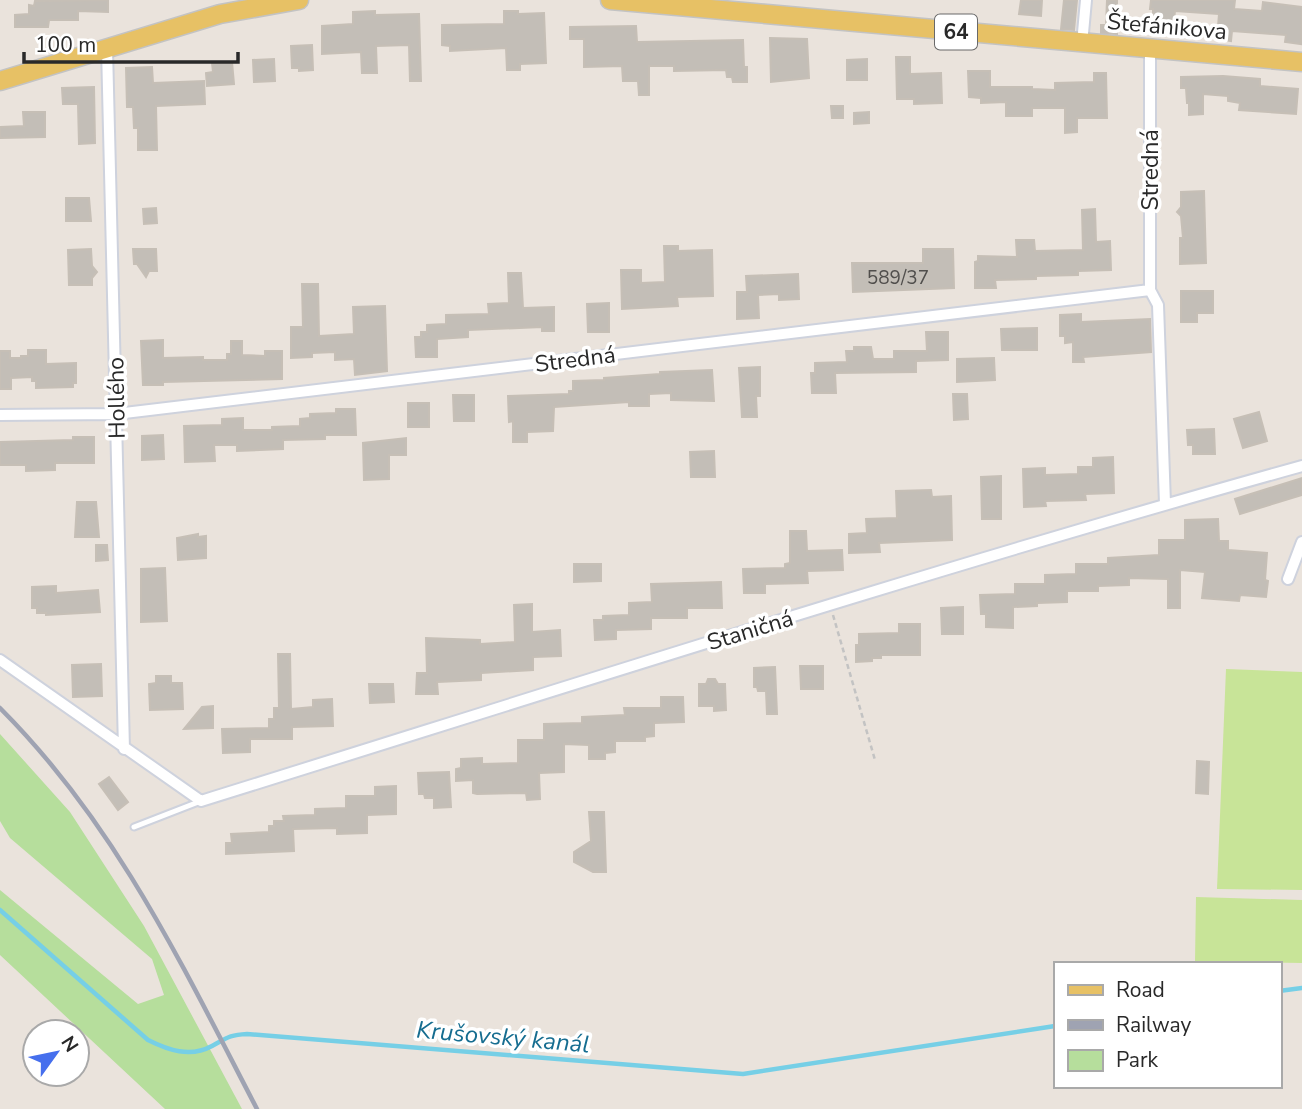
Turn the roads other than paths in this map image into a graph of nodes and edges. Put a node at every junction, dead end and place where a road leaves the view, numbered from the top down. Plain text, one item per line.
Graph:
1 (299, 0) edge
2 (610, 0) edge
3 (1086, 0) edge
4 (1082, 44) junction
5 (107, 47) junction
6 (1150, 50) junction
7 (1302, 62) edge
8 (0, 80) edge
9 (1150, 290) junction
10 (116, 414) junction
11 (0, 415) edge
12 (1302, 466) edge
13 (1165, 504) junction
14 (1302, 542) edge
15 (1288, 579) dead end
16 (0, 660) edge
17 (124, 749) junction
18 (201, 801) junction
19 (134, 827) dead end

1 - 5 main road
2 - 4 main road, Štefánikova / 64
3 - 4 street
4 - 6 main road, Štefánikova / 64
5 - 8 main road
5 - 10 street, Hollého
6 - 7 main road, Štefánikova / 64
6 - 9 street, Stredná
9 - 10 street, Stredná
9 - 13 street, Stredná
10 - 11 street, Stredná
10 - 17 street, Hollého
12 - 13 street, Staničná
13 - 18 street, Staničná
14 - 15 street
16 - 17 street
17 - 18 street
18 - 19 lane

